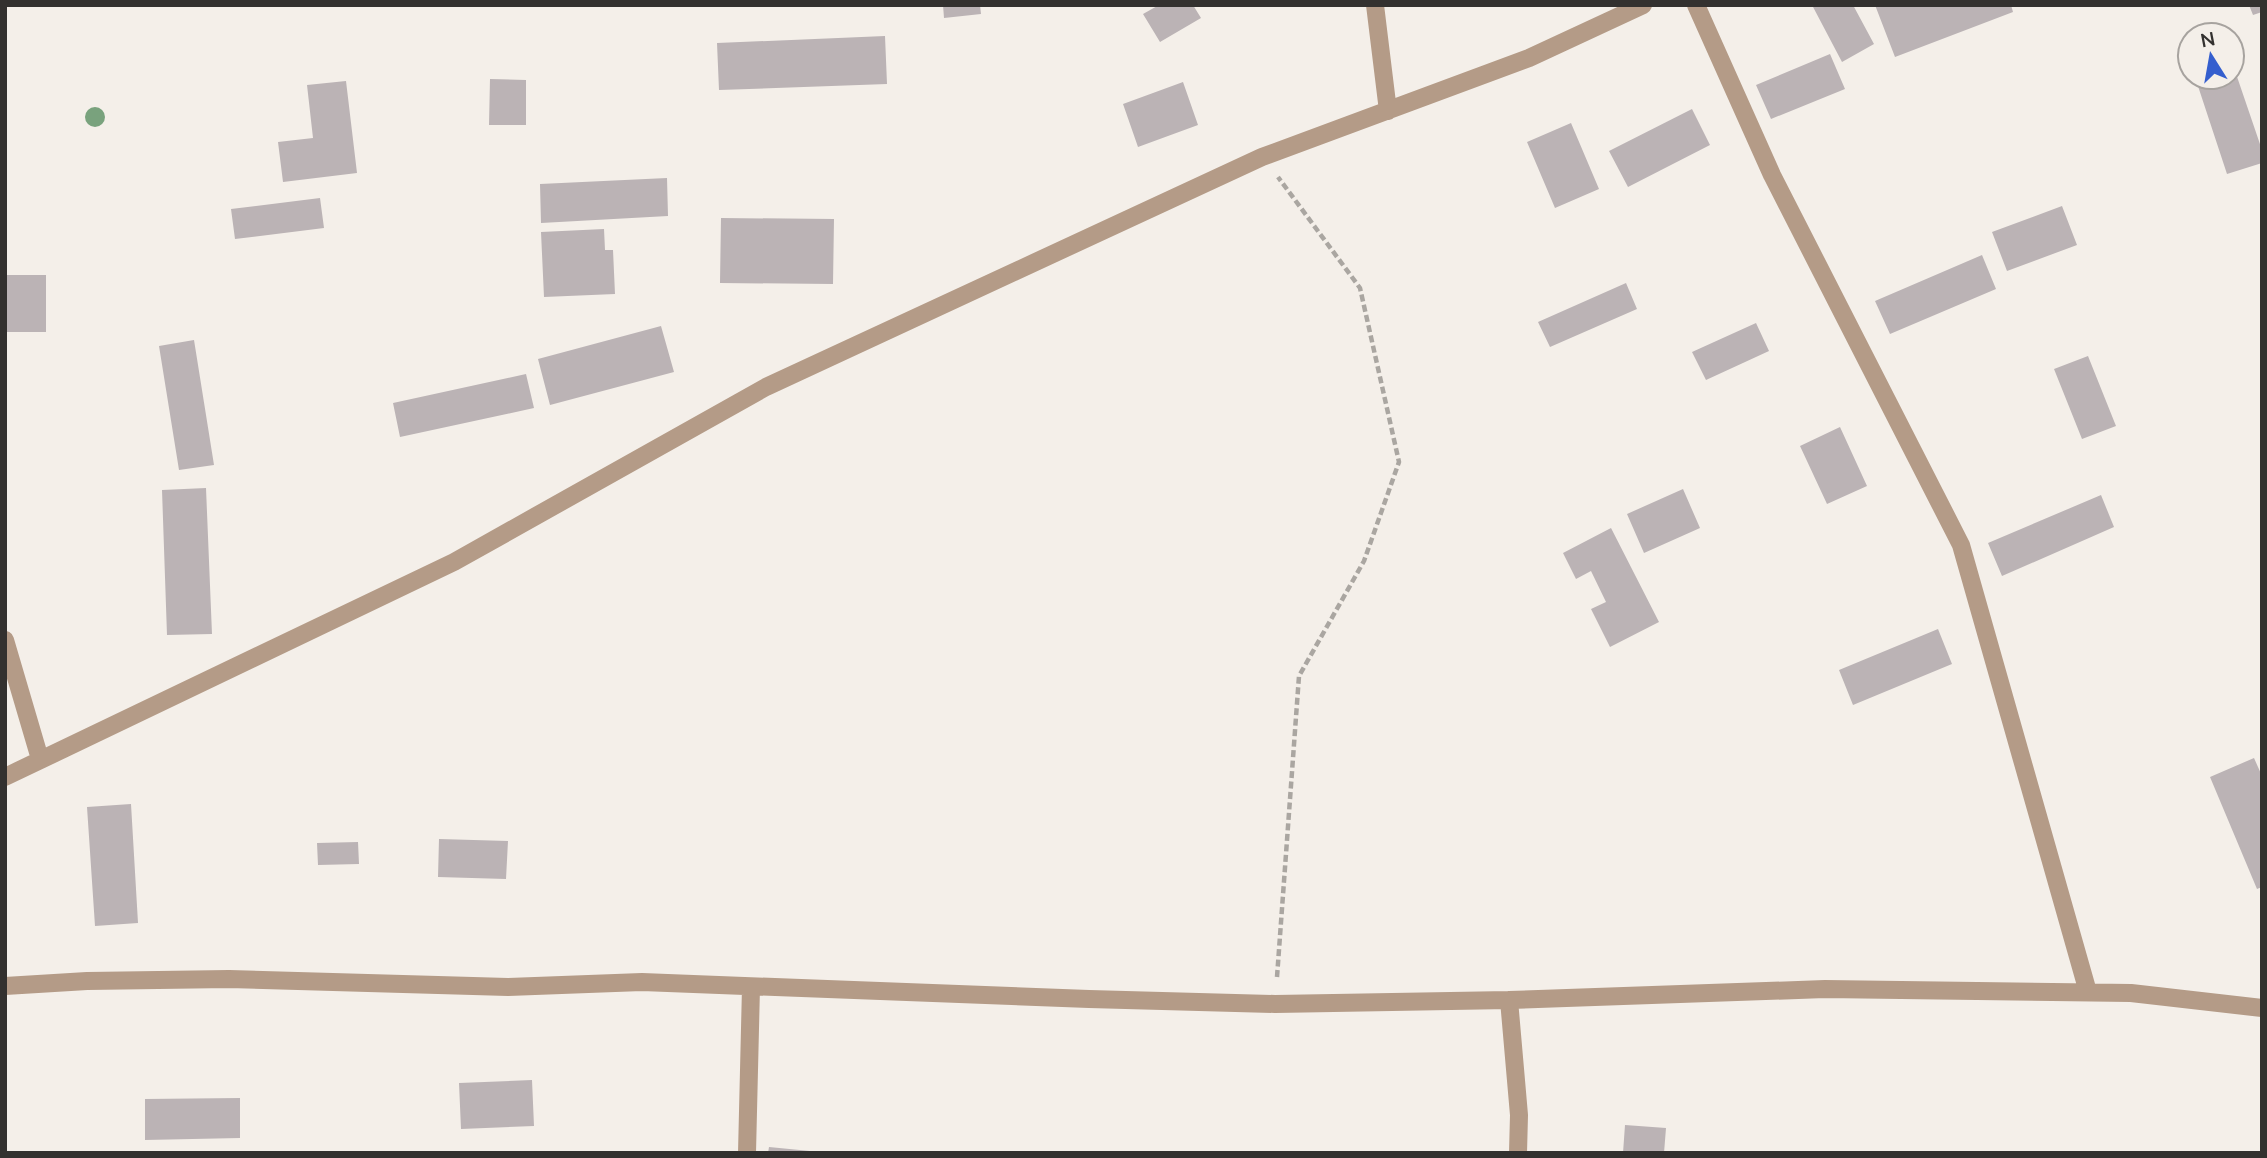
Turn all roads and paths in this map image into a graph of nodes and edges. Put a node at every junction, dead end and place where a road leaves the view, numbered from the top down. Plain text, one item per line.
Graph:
1 (1374, 5) edge
2 (1643, 5) edge
3 (1696, 5) edge
4 (1388, 111) junction
5 (1262, 157) junction
6 (5, 640) edge
7 (40, 759) junction
8 (5, 777) edge
9 (5, 986) edge
10 (751, 987) junction
11 (2088, 992) junction
12 (1509, 1000) junction
13 (1275, 1004) junction
14 (2262, 1008) edge
15 (747, 1153) edge
16 (1518, 1153) edge

1 - 4 street
2 - 4 street
3 - 11 street
4 - 5 street
5 - 7 street
5 - 13 path
6 - 7 street
7 - 8 street
9 - 10 street
10 - 13 street
10 - 15 street
11 - 12 street
11 - 14 street
12 - 13 street
12 - 16 street

